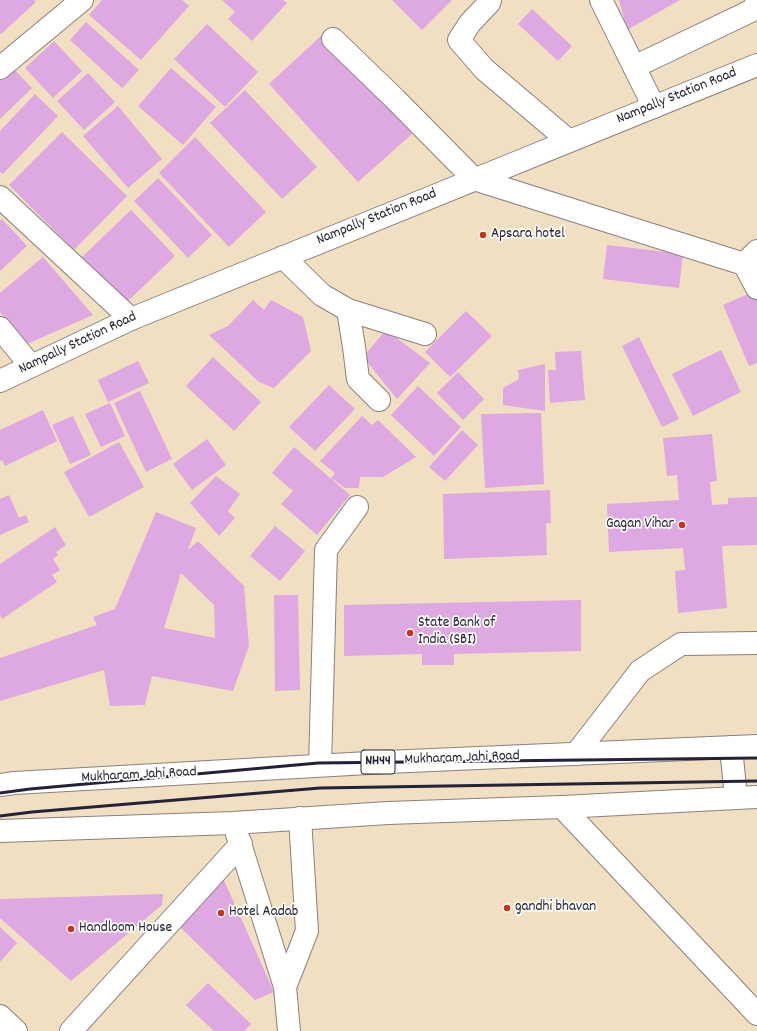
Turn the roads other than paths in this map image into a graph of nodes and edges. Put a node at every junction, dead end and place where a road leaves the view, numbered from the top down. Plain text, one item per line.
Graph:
1 (82, 0) edge
2 (490, 0) edge
3 (601, 0) edge
4 (756, 0) edge
5 (333, 39) dead end
6 (3, 61) edge
7 (757, 64) edge
8 (634, 67) junction
9 (654, 107) junction
10 (569, 141) junction
11 (474, 179) junction
12 (0, 197) edge
13 (283, 257) junction
14 (750, 257) edge
15 (757, 288) edge
16 (348, 310) junction
17 (131, 319) junction
18 (0, 328) edge
19 (425, 334) dead end
20 (31, 366) junction
21 (0, 381) edge
22 (379, 400) dead end
23 (357, 507) dead end
24 (757, 643) edge
25 (757, 746) edge
26 (731, 747) junction
27 (576, 754) junction
28 (320, 765) junction
29 (0, 785) edge
30 (757, 797) edge
31 (736, 798) junction
32 (562, 807) junction
33 (300, 818) junction
34 (232, 823) junction
35 (0, 831) edge
36 (241, 844) junction
37 (285, 987) junction
38 (757, 1014) edge
39 (0, 1016) edge
40 (16, 1031) edge
41 (70, 1031) edge
42 (289, 1031) edge

1 - 6 main road
2 - 10 main road
3 - 8 main road
4 - 8 main road
5 - 11 main road
7 - 9 main road, Nampally Station Road
8 - 9 main road
9 - 10 main road, Nampally Station Road
10 - 11 main road, Nampally Station Road
11 - 13 main road, Nampally Station Road
11 - 14 main road
12 - 17 main road
13 - 16 main road
13 - 17 main road, Nampally Station Road
14 - 15 main road
16 - 19 main road
16 - 22 main road
17 - 20 main road, Nampally Station Road
18 - 20 main road
20 - 21 main road, Nampally Station Road
23 - 28 main road
24 - 27 main road
25 - 26 main road, Mukharam Jahi Road / NH44
26 - 27 main road, Mukharam Jahi Road / NH44
26 - 31 main road
27 - 28 main road, Mukharam Jahi Road / NH44
28 - 29 main road, Mukharam Jahi Road / NH44
30 - 31 main road
31 - 32 main road
32 - 33 main road
32 - 38 main road
33 - 34 main road
33 - 37 main road
34 - 35 main road
34 - 36 main road
36 - 37 main road
36 - 41 main road
37 - 42 main road
39 - 40 main road

